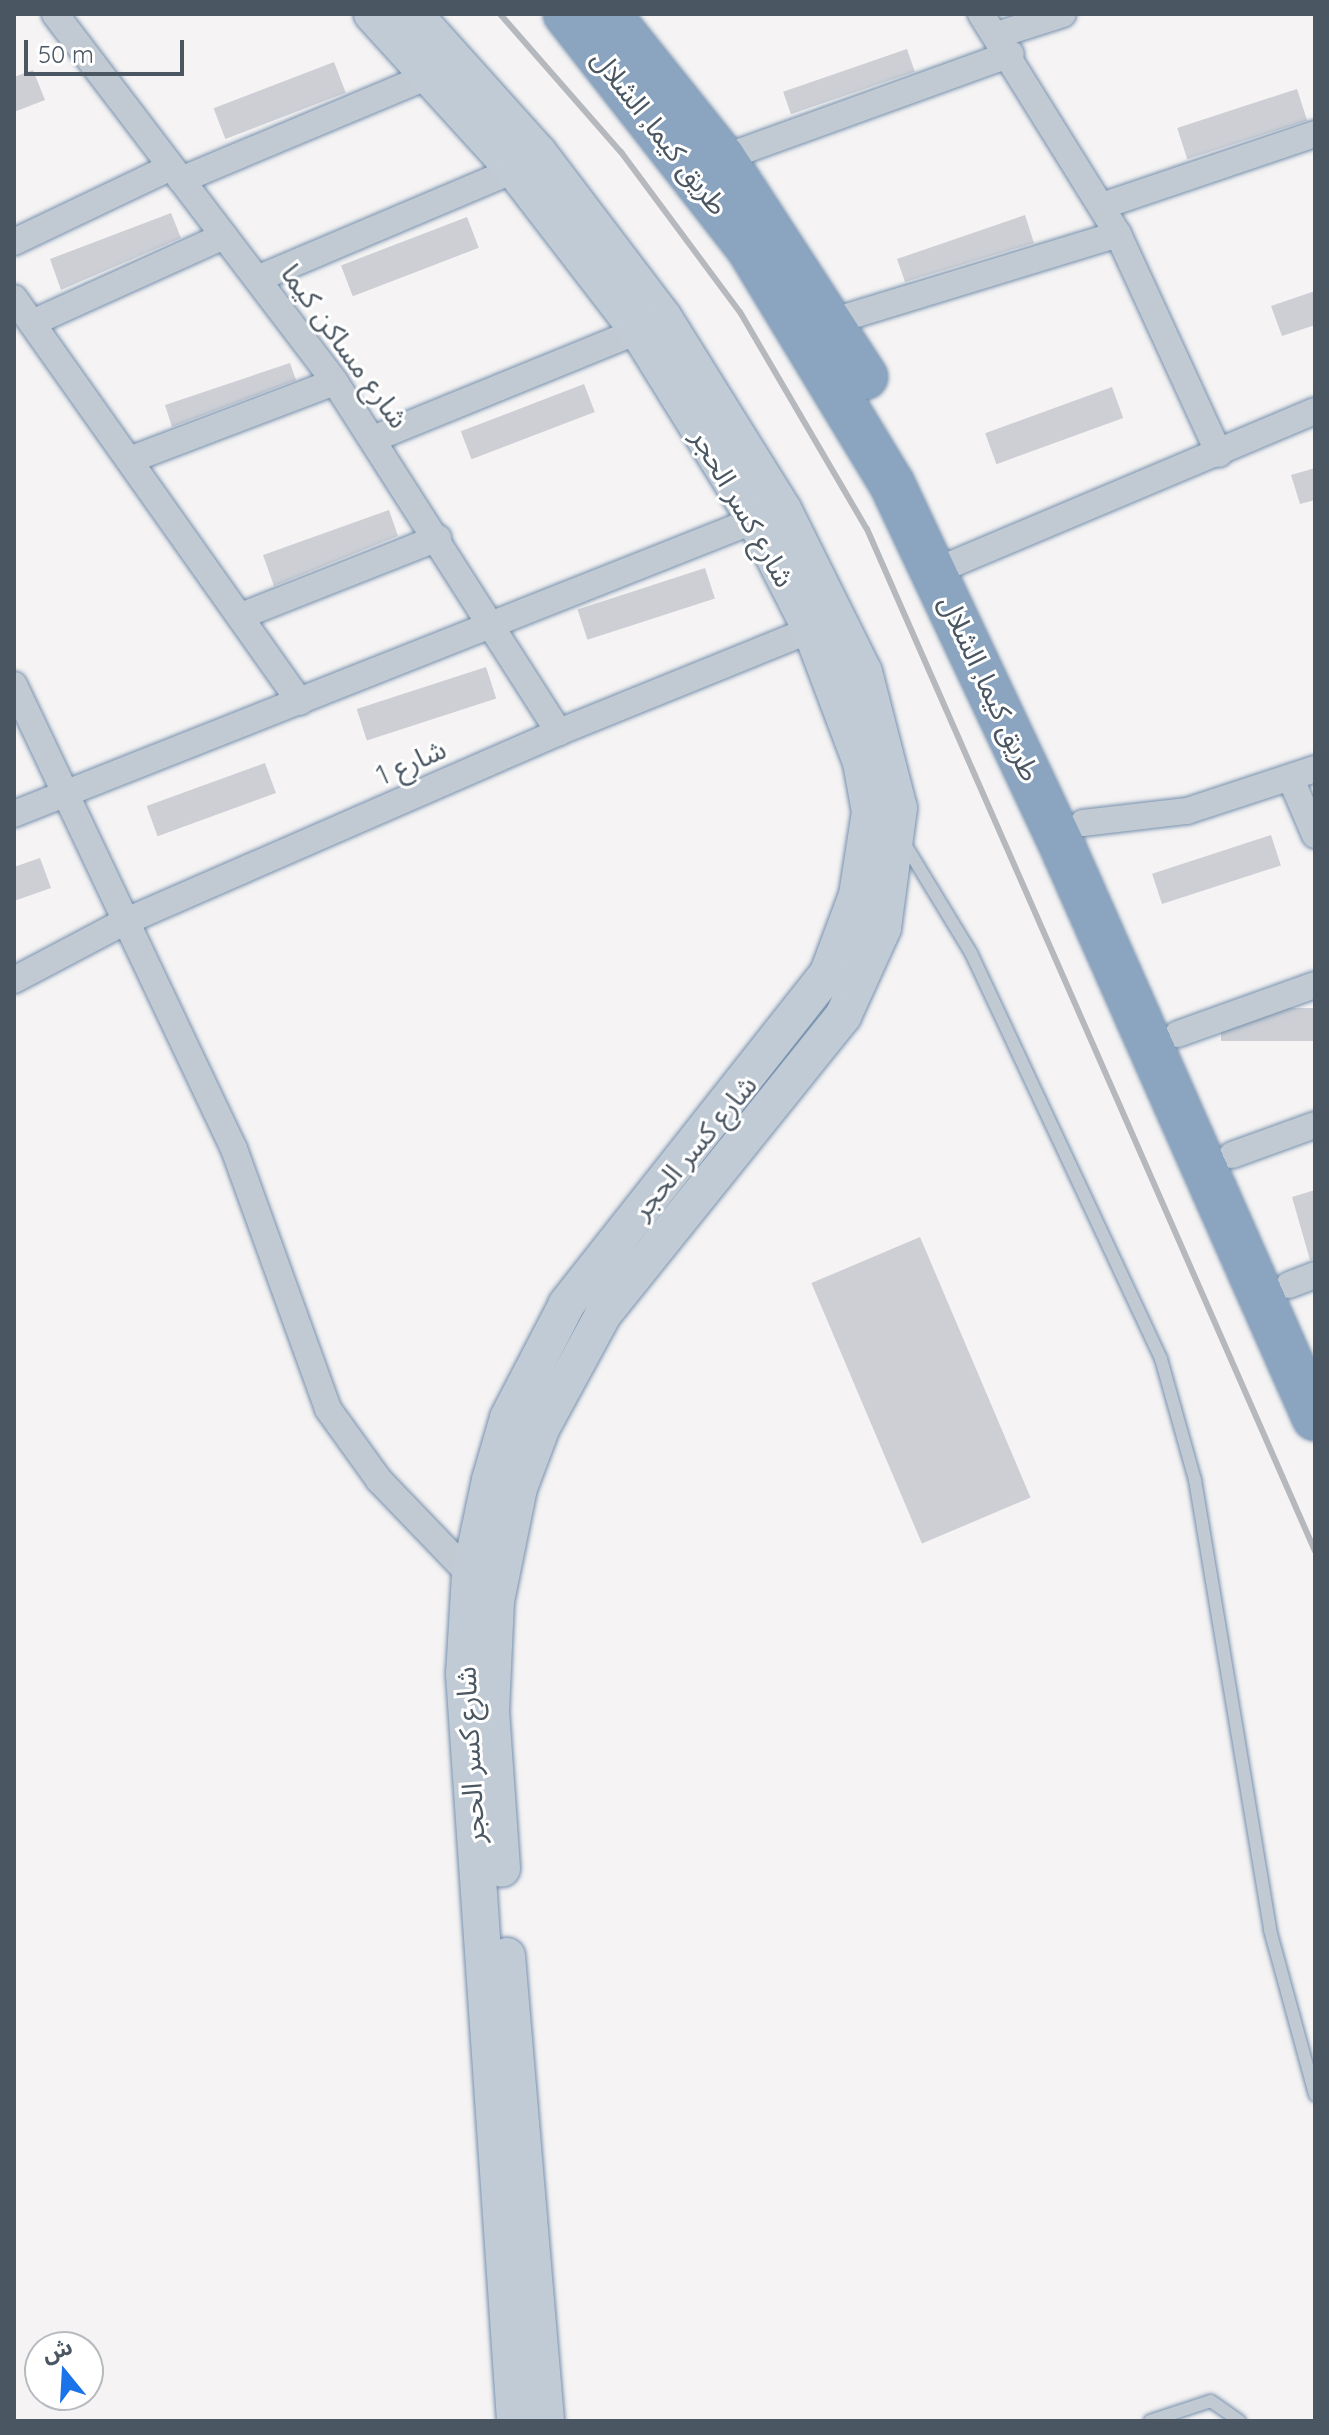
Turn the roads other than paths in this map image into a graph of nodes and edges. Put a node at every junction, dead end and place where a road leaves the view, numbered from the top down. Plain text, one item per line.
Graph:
1 (55, 14) edge
2 (372, 14) edge
3 (414, 14) edge
4 (566, 14) edge
5 (608, 14) edge
6 (1063, 14) edge
7 (997, 34) edge
8 (431, 75) junction
9 (1315, 134) edge
10 (723, 158) junction
11 (514, 170) junction
12 (176, 173) junction
13 (1102, 206) junction
14 (1118, 234) junction
15 (224, 236) junction
16 (14, 242) edge
17 (257, 279) junction
18 (14, 298) edge
19 (834, 321) junction
20 (32, 323) junction
21 (638, 331) junction
22 (335, 382) junction
23 (1315, 411) edge
24 (373, 439) junction
25 (1219, 454) junction
26 (132, 459) junction
27 (755, 520) junction
28 (438, 538) junction
29 (950, 565) junction
30 (241, 616) junction
31 (495, 624) junction
32 (826, 624) junction
33 (14, 685) edge
34 (300, 702) junction
35 (559, 732) junction
36 (1315, 769) edge
37 (1291, 779) junction
38 (64, 796) junction
39 (14, 814) edge
40 (884, 823) junction
41 (1083, 823) junction
42 (1315, 835) edge
43 (122, 923) junction
44 (14, 980) edge
45 (1315, 985) edge
46 (1178, 1034) junction
47 (1315, 1125) edge
48 (1232, 1155) junction
49 (1302, 1280) edge
50 (1315, 1344) edge
51 (1315, 1418) edge
52 (470, 1574) junction
53 (496, 1601) junction
54 (494, 1935) junction
55 (1315, 2095) edge
56 (520, 2305) junction
57 (515, 2421) edge
58 (546, 2421) edge
59 (1150, 2421) edge
60 (1240, 2421) edge

1 - 12 street, شارع مساكن كيما
2 - 8 main road, شارع كسر الحجر
3 - 32 main road, شارع كسر الحجر
4 - 29 highway, طريق كيما, الشلال
5 - 10 highway, طريق كيما, الشلال
6 - 7 street
7 - 10 street
7 - 13 street
8 - 11 main road, شارع كسر الحجر
8 - 12 street
9 - 13 street
10 - 19 highway, طريق كيما, الشلال
11 - 17 street
11 - 21 main road, شارع كسر الحجر
12 - 15 street, شارع مساكن كيما
12 - 16 street
13 - 14 street
14 - 19 street
14 - 25 street
15 - 17 street, شارع مساكن كيما
15 - 20 street
17 - 22 street, شارع مساكن كيما
18 - 20 street
19 - 29 highway, طريق كيما, الشلال
20 - 26 street
21 - 24 street
21 - 27 main road, شارع كسر الحجر
22 - 24 street, شارع مساكن كيما
22 - 26 street
23 - 25 street
24 - 28 street, شارع مساكن كيما
25 - 29 street
26 - 30 street
27 - 31 street
27 - 32 main road, شارع كسر الحجر
28 - 30 street
28 - 31 street, شارع مساكن كيما
29 - 41 highway, طريق كيما, الشلال
29 - 51 highway, طريق كيما, الشلال
30 - 34 street
31 - 34 street
31 - 35 street, شارع مساكن كيما
32 - 35 street, شارع 1
32 - 40 main road, شارع كسر الحجر
33 - 38 street
34 - 38 street
35 - 43 street, شارع 1
36 - 37 street
37 - 41 street
37 - 42 street
38 - 39 street
38 - 43 street
40 - 52 main road, شارع كسر الحجر
40 - 53 main road, شارع كسر الحجر
40 - 55 lane
41 - 46 highway, طريق كيما, الشلال
43 - 44 street, شارع 1
43 - 52 street
45 - 46 street
46 - 48 highway, طريق كيما, الشلال
47 - 48 street
48 - 49 highway, طريق كيما, الشلال
49 - 50 highway, طريق كيما, الشلال
52 - 53 street
52 - 54 main road, شارع كسر الحجر
53 - 54 main road, شارع كسر الحجر
54 - 56 main road, شارع كسر الحجر
56 - 57 main road, شارع كسر الحجر
56 - 58 main road, شارع كسر الحجر
59 - 60 lane

